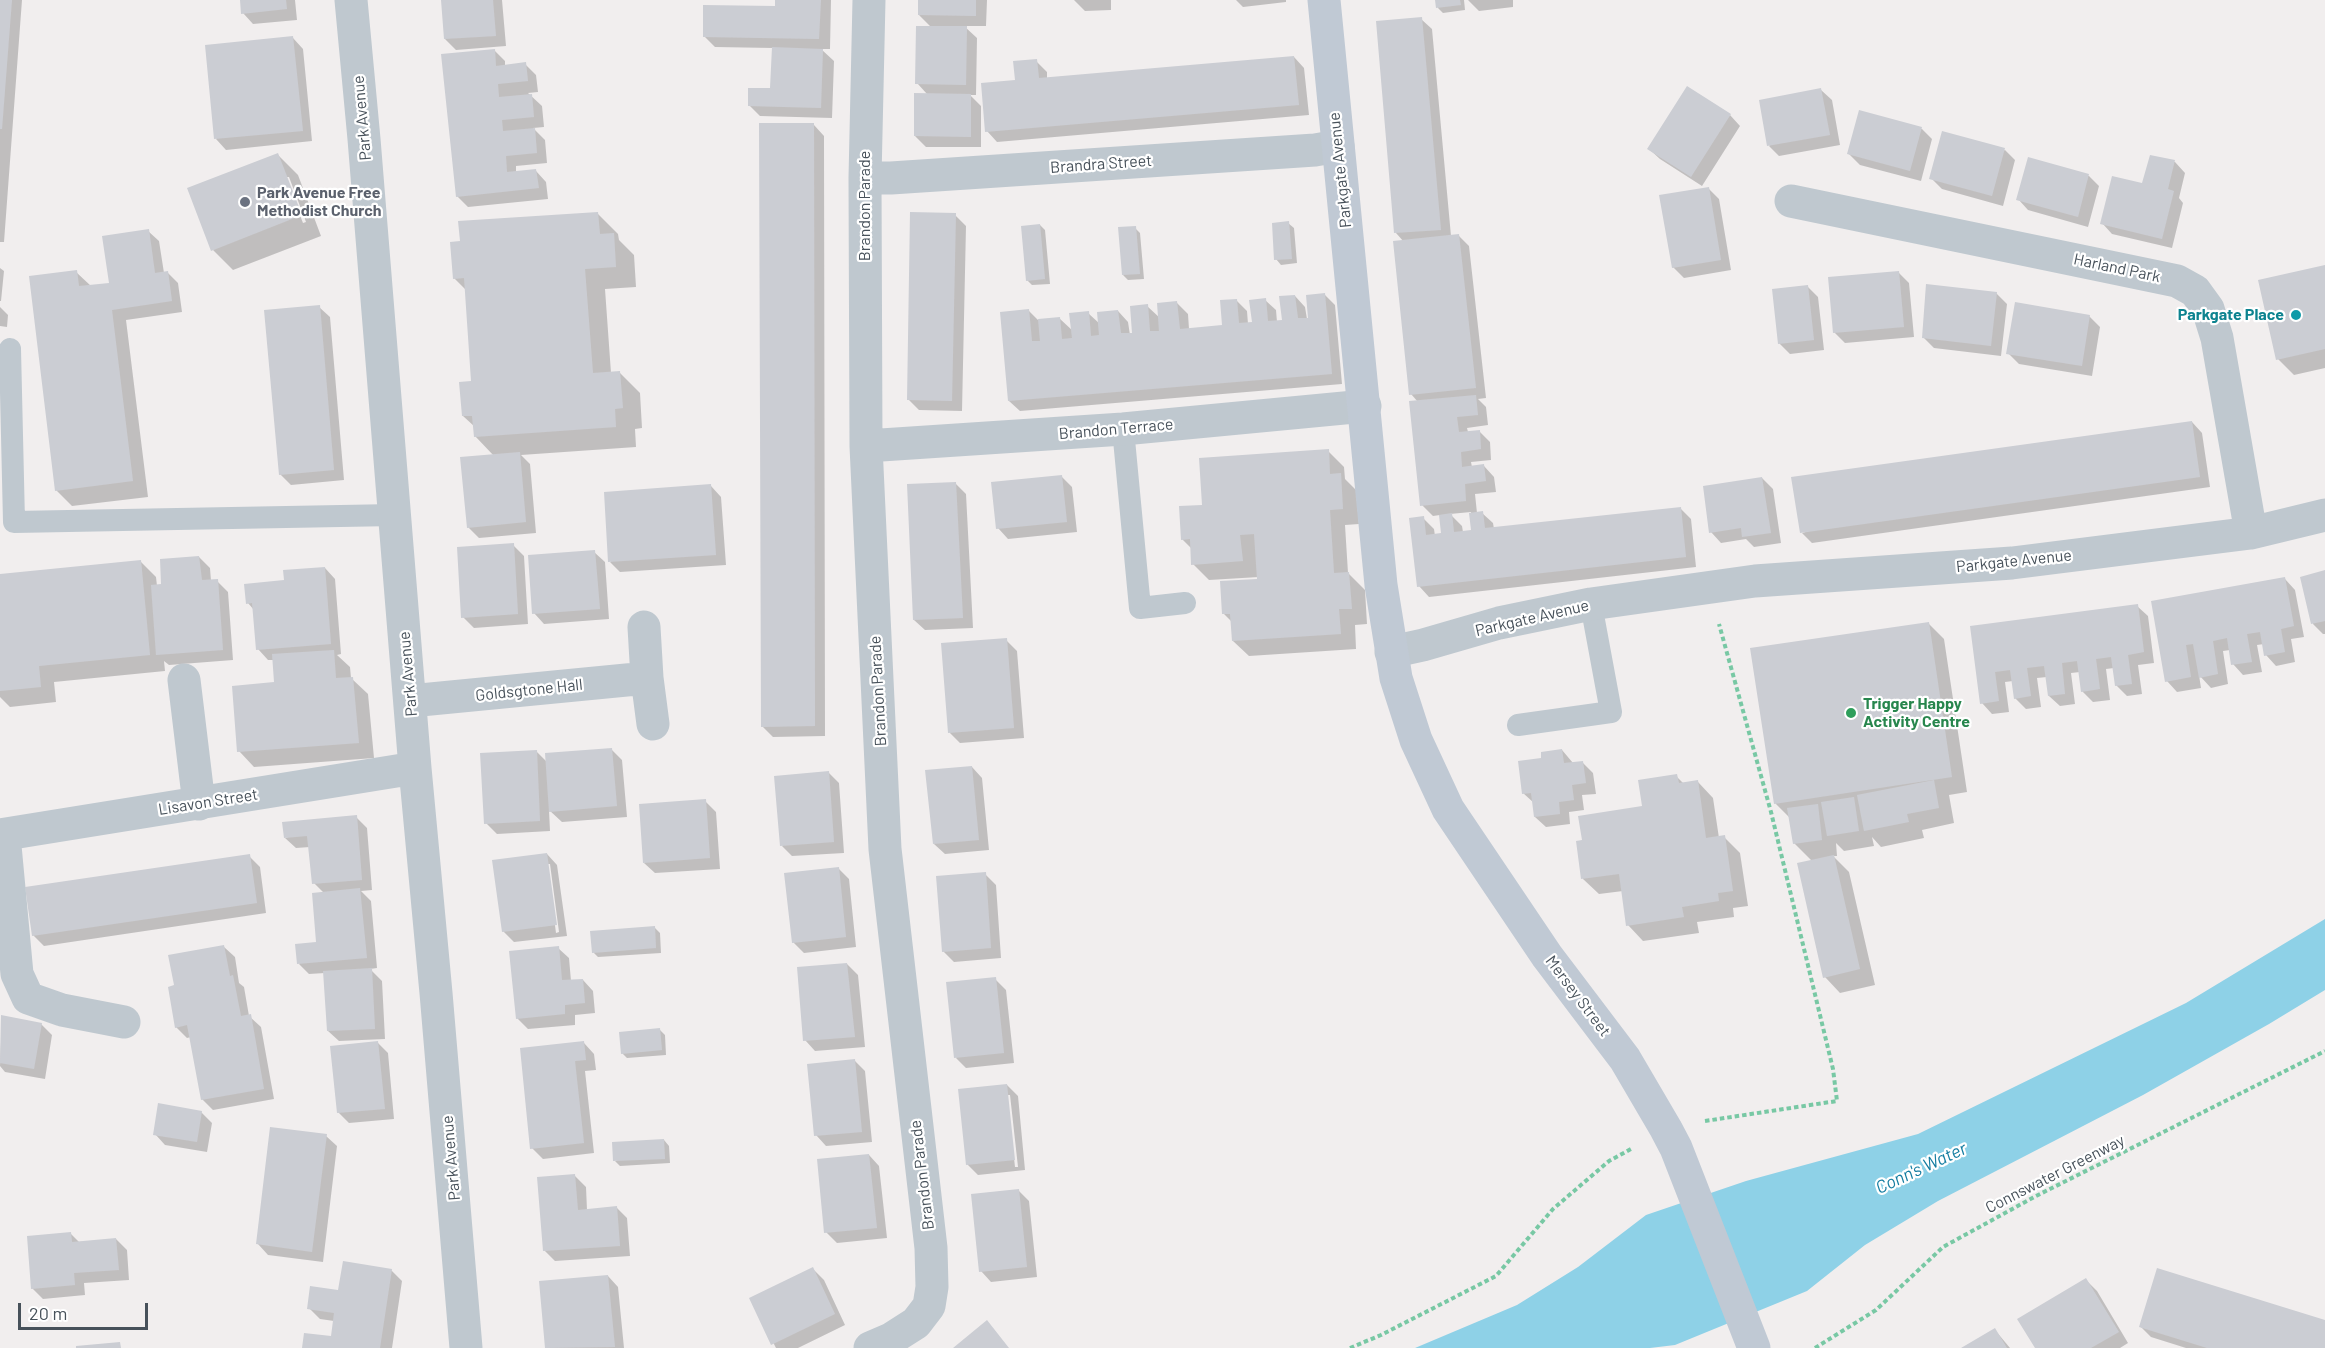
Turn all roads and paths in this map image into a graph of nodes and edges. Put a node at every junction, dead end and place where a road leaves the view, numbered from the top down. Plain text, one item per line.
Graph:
1 (351, 0) edge
2 (869, 0) edge
3 (1324, 0) edge
4 (1338, 146) junction
5 (865, 178) junction
6 (1791, 201) dead end
7 (10, 349) dead end
8 (1365, 406) junction
9 (1123, 429) junction
10 (866, 446) junction
11 (395, 515) junction
12 (2325, 515) edge
13 (2251, 533) junction
14 (1709, 587) junction
15 (1185, 603) dead end
16 (1591, 604) junction
17 (644, 627) dead end
18 (1391, 652) junction
19 (647, 678) junction
20 (184, 680) dead end
21 (410, 701) junction
22 (653, 724) dead end
23 (1518, 725) dead end
24 (415, 768) junction
25 (199, 804) junction
26 (2, 835) edge
27 (124, 1022) dead end
28 (2325, 1052) edge
29 (1671, 1139) junction
30 (466, 1348) edge
31 (870, 1348) edge
32 (1350, 1348) edge
33 (1754, 1348) edge
34 (1815, 1348) edge

1 - 11 street, Park Avenue
2 - 5 street, Brandon Parade
3 - 4 street, Parkgate Avenue
4 - 5 street, Brandra Street
4 - 8 street, Parkgate Avenue
5 - 10 street, Brandon Parade
6 - 13 street, Harland Park
7 - 11 lane
8 - 9 street, Brandon Terrace
8 - 18 street, Parkgate Avenue
9 - 10 street, Brandon Terrace
9 - 15 lane
10 - 31 street, Brandon Parade
11 - 21 street, Park Avenue
12 - 13 street, Parkgate Avenue
13 - 14 street, Parkgate Avenue
14 - 16 street, Parkgate Avenue
14 - 29 path
16 - 18 street, Parkgate Avenue
16 - 23 lane
17 - 19 street
18 - 29 street, Mersey Street
19 - 21 street, Goldsgtone Hall
19 - 22 street
20 - 25 street
21 - 24 street, Park Avenue
24 - 25 street, Lisavon Street
24 - 30 street, Park Avenue
25 - 26 street, Lisavon Street
26 - 27 street
28 - 34 path, Connswater Greenway
29 - 32 path
29 - 33 street, Mersey Street

